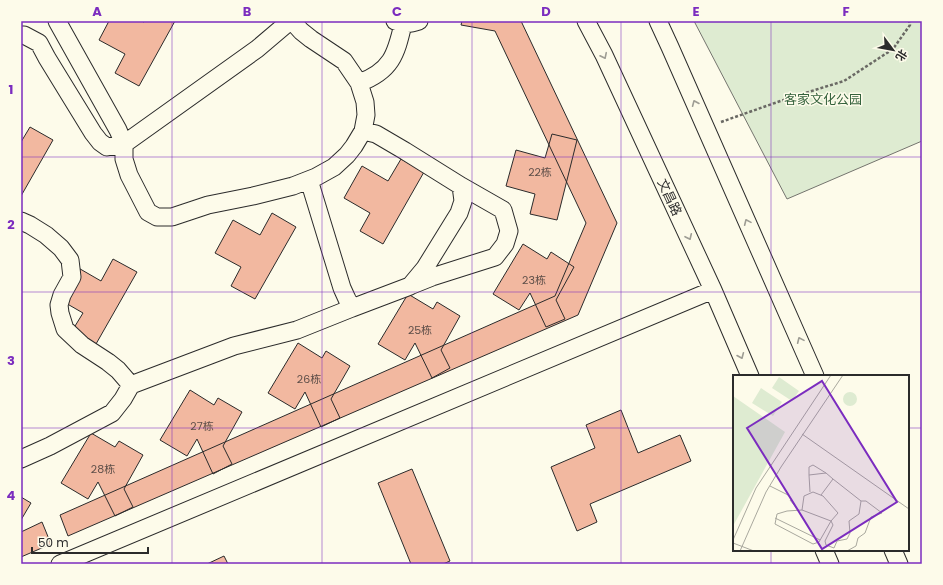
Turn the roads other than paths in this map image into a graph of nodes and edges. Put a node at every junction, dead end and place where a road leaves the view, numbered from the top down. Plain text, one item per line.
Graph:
1 (57, 21) edge
2 (291, 21) edge
3 (586, 21) edge
4 (658, 21) edge
5 (406, 22) edge
6 (21, 34) edge
7 (359, 83) junction
8 (363, 131) junction
9 (124, 144) junction
10 (309, 180) junction
11 (461, 186) junction
12 (21, 222) edge
13 (410, 286) junction
14 (713, 290) junction
15 (352, 308) junction
16 (750, 375) edge
17 (816, 375) edge
18 (132, 385) junction
19 (21, 459) edge
20 (824, 551) edge
21 (893, 551) edge
22 (60, 564) edge
23 (830, 564) edge
24 (899, 564) edge

1 - 9 street
2 - 7 street
2 - 9 street
3 -> 14 street, 文昌路
17 -> 4 street
5 - 7 street
6 - 9 street
7 - 8 street
8 - 10 street
8 - 11 street
9 - 10 street
10 - 15 street
11 - 13 street
11 - 13 street
12 - 18 street
13 - 15 street
14 -> 16 street, 文昌路
14 - 22 street
15 - 18 street
18 - 19 street
20 - 23 street
21 - 24 street

